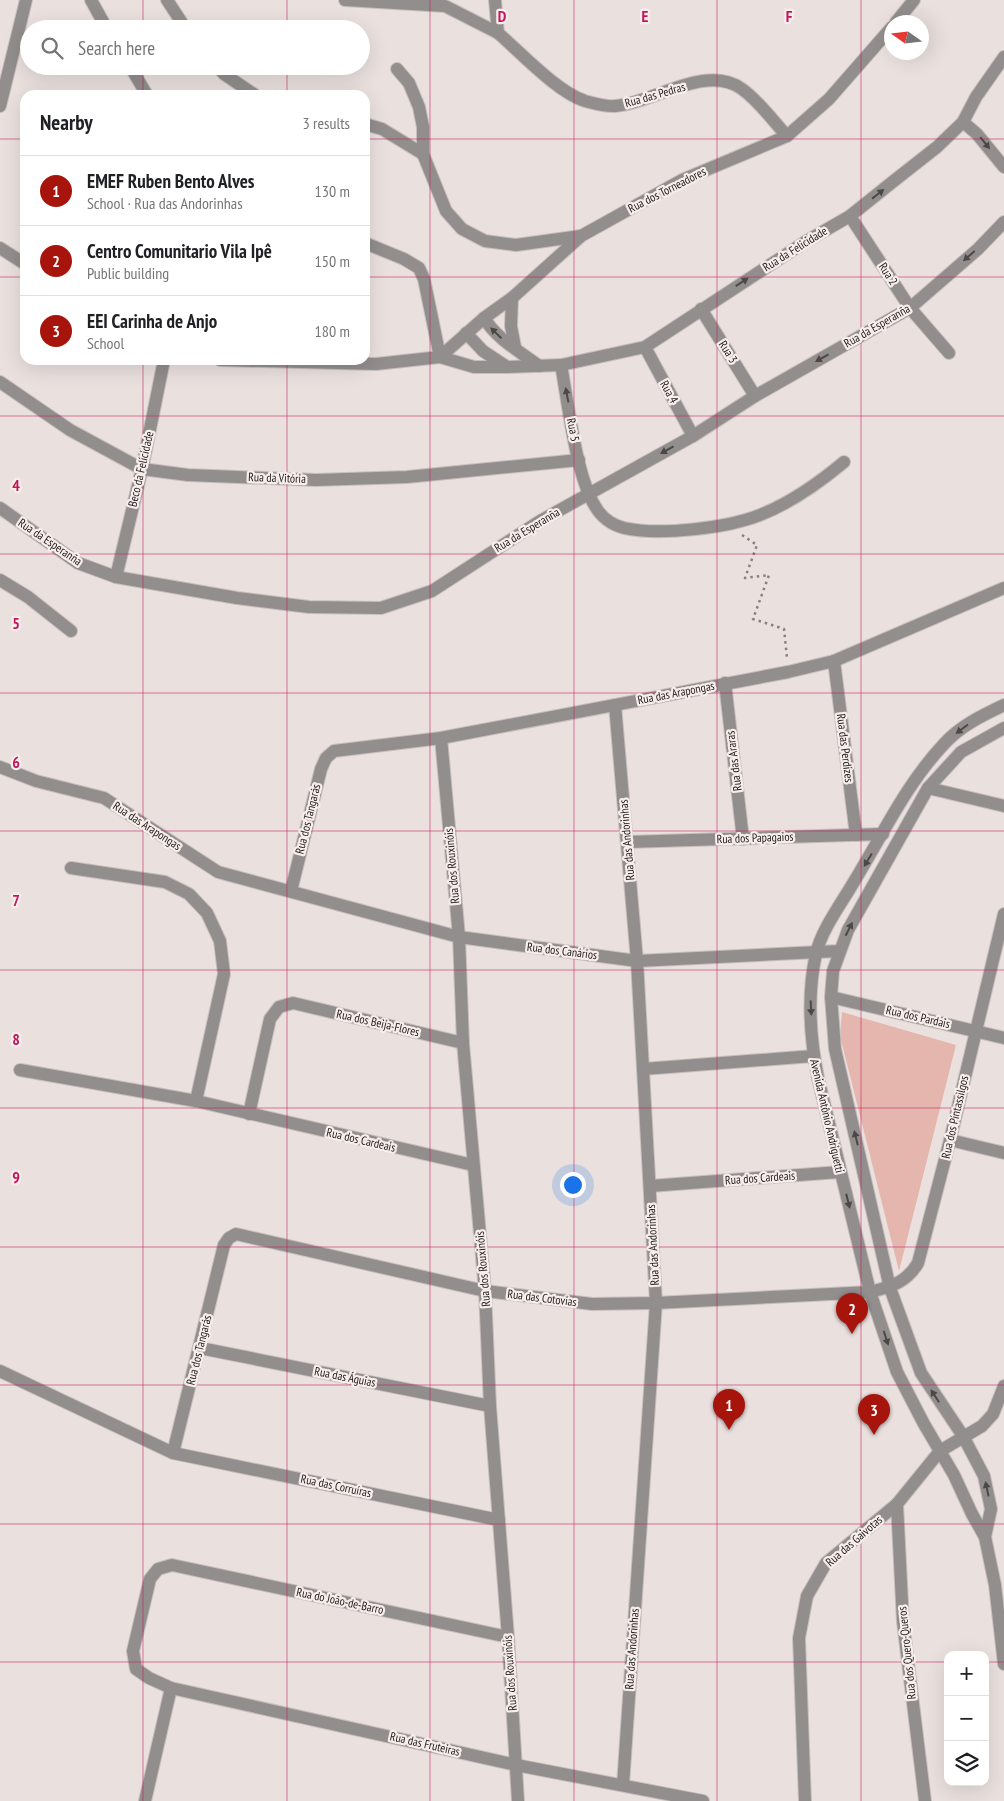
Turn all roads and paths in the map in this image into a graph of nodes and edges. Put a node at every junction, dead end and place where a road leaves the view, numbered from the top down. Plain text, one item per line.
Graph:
1 (26, 0) edge
2 (91, 0) edge
3 (167, 0) edge
4 (344, 0) edge
5 (495, 0) edge
6 (914, 0) edge
7 (902, 15) edge
8 (21, 20) edge
9 (102, 20) edge
10 (180, 20) edge
11 (20, 24) edge
12 (498, 32) junction
13 (884, 36) edge
14 (1004, 57) edge
15 (397, 70) dead end
16 (135, 75) edge
17 (225, 75) edge
18 (144, 90) edge
19 (248, 90) edge
20 (0, 106) edge
21 (963, 122) junction
22 (370, 125) edge
23 (787, 136) junction
24 (423, 154) junction
25 (1004, 167) edge
26 (850, 216) junction
27 (1004, 222) edge
28 (581, 236) junction
29 (370, 245) edge
30 (0, 248) edge
31 (20, 261) edge
32 (512, 298) junction
33 (910, 308) junction
34 (701, 309) junction
35 (484, 318) junction
36 (466, 332) junction
37 (644, 347) junction
38 (515, 348) junction
39 (949, 353) dead end
40 (440, 357) junction
41 (370, 364) edge
42 (163, 365) edge
43 (561, 365) junction
44 (539, 366) junction
45 (507, 367) junction
46 (0, 382) edge
47 (755, 396) junction
48 (693, 436) junction
49 (579, 460) junction
50 (844, 462) dead end
51 (142, 469) junction
52 (589, 494) junction
53 (0, 508) edge
54 (728, 525) junction
55 (116, 577) junction
56 (0, 580) edge
57 (1004, 588) edge
58 (71, 631) dead end
59 (834, 660) junction
60 (788, 672) junction
61 (725, 684) junction
62 (615, 705) junction
63 (1004, 705) edge
64 (1004, 728) edge
65 (441, 738) junction
66 (334, 751) joint
67 (0, 767) edge
68 (928, 788) junction
69 (1004, 806) edge
70 (883, 834) junction
71 (856, 835) junction
72 (743, 839) junction
73 (627, 842) junction
74 (71, 868) dead end
75 (291, 891) junction
76 (1003, 922) edge
77 (459, 937) junction
78 (839, 950) junction
79 (816, 951) junction
80 (637, 961) junction
81 (832, 997) junction
82 (975, 1030) junction
83 (1004, 1038) edge
84 (463, 1043) junction
85 (813, 1056) junction
86 (643, 1069) junction
87 (20, 1070) dead end
88 (196, 1101) junction
89 (249, 1114) junction
90 (950, 1140) junction
91 (1004, 1153) edge
92 (473, 1166) junction
93 (840, 1172) junction
94 (650, 1186) junction
95 (224, 1245) joint
96 (890, 1288) junction
97 (486, 1291) junction
98 (870, 1292) junction
99 (656, 1303) junction
100 (200, 1348) junction
101 (0, 1371) edge
102 (1004, 1386) edge
103 (490, 1406) junction
104 (963, 1436) junction
105 (940, 1451) junction
106 (173, 1453) junction
107 (897, 1504) junction
108 (499, 1520) junction
109 (985, 1537) junction
110 (508, 1637) junction
111 (1004, 1664) edge
112 (149, 1678) joint
113 (171, 1688) junction
114 (516, 1764) junction
115 (623, 1785) junction
116 (677, 1798) edge
117 (145, 1801) edge
118 (518, 1801) edge
119 (703, 1801) edge
120 (805, 1801) edge
121 (925, 1801) edge

1 - 8 street
2 - 9 street
3 - 10 street
4 - 12 street, Rua das Pedras
5 - 12 street
6 - 7 street
11 - 20 street
12 - 23 street, Rua das Pedras
13 - 23 street, Rua dos Torneadores
14 - 21 street, Rua da Felicidade
15 - 24 street
16 - 18 street
17 - 19 street
21 -> 25 street
26 -> 21 street, Rua da Felicidade
22 - 24 street
23 - 28 street, Rua dos Torneadores
24 - 28 street
26 - 33 street, Rua 2
34 -> 26 street, Rua da Felicidade
27 -> 33 street, Rua da Esperanña
28 - 32 street, Rua dos Torneadores
29 - 40 street
30 - 31 street
32 - 35 street, Rua dos Torneadores
32 - 38 street
33 - 39 street, Rua 2
33 -> 47 street, Rua da Esperanña
34 - 37 street, Rua da Felicidade
34 - 47 street, Rua 3
35 - 36 street, Rua dos Torneadores
38 -> 35 street
36 - 40 street, Rua dos Torneadores
36 - 45 street
37 - 43 street, Rua da Felicidade
37 - 48 street, Rua 4
38 - 44 street
40 - 41 street
40 - 45 street, Rua da Felicidade
42 - 51 street, Beco da Felicidade
43 - 44 street, Rua da Felicidade
49 -> 43 street, Rua 5
44 - 45 street, Rua da Felicidade
46 - 51 street, Rua da Vitória
47 - 48 street, Rua da Esperanña
48 -> 52 street, Rua da Esperanña
49 - 51 street, Rua da Vitória
49 - 52 street, Rua 5
50 - 54 street
51 - 55 street, Beco da Felicidade
52 - 54 street
52 - 55 street, Rua da Esperanña
53 - 55 street, Rua da Esperanña
54 - 60 path
56 - 58 street
57 - 59 street, Rua das Arapongas
59 - 60 street, Rua das Arapongas
59 - 71 street, Rua das Perdizes
60 - 61 street, Rua das Arapongas
61 - 62 street, Rua das Arapongas
61 - 72 street, Rua das Araras
62 - 65 street, Rua das Arapongas
62 - 73 street, Rua das Andorinhas
63 -> 70 street, Avenida Antônio Andriguetti
64 - 68 street, Avenida Antônio Andriguetti
65 - 66 street, Rua das Arapongas
65 - 77 street, Rua dos Rouxinóis
66 - 75 street, Rua dos Tangarás
67 - 75 street, Rua das Arapongas
68 - 69 street
78 -> 68 street, Avenida Antônio Andriguetti
70 - 71 street, Rua dos Papagaios
70 -> 79 street, Avenida Antônio Andriguetti
71 - 72 street, Rua dos Papagaios
72 - 73 street, Rua dos Papagaios
73 - 80 street, Rua das Andorinhas
74 - 88 street
75 - 77 street, Rua dos Canários
76 - 82 street, Rua dos Pintassilgos
77 - 80 street, Rua dos Canários
77 - 84 street, Rua dos Rouxinóis
78 - 79 street, Rua dos Canários
78 - 81 street, Avenida Antônio Andriguetti
79 - 80 street, Rua dos Canários
79 -> 85 street, Avenida Antônio Andriguetti
80 - 86 street, Rua das Andorinhas
81 - 82 street, Rua dos Pardais
96 -> 81 street, Avenida Antônio Andriguetti
82 - 83 street, Rua dos Pardais
82 - 90 street, Rua dos Pintassilgos
84 - 89 street, Rua dos Beija-Flores
84 - 92 street, Rua dos Rouxinóis
85 - 86 street
85 - 93 street, Avenida Antônio Andriguetti
86 - 94 street, Rua das Andorinhas
87 - 88 street, Rua dos Cardeais
88 - 89 street, Rua dos Cardeais
89 - 92 street, Rua dos Cardeais
90 - 91 street
90 - 96 street, Rua dos Pintassilgos
92 - 97 street, Rua dos Rouxinóis
93 - 94 street, Rua dos Cardeais
93 -> 98 street, Avenida Antônio Andriguetti
94 - 99 street, Rua das Andorinhas
95 - 97 street, Rua das Cotovias
95 - 100 street, Rua dos Tangarás
96 - 98 street, Rua dos Pintassilgos
104 -> 96 street, Avenida Antônio Andriguetti
97 - 99 street, Rua das Cotovias
97 - 103 street, Rua dos Rouxinóis
98 - 99 street, Rua das Cotovias
98 -> 105 street, Avenida Antônio Andriguetti
99 - 115 street, Rua das Andorinhas
100 - 103 street, Rua das Águias
100 - 106 street, Rua dos Tangarás
101 - 106 street, Rua das Corruíras
102 - 104 street, Rua das Gaivotas
103 - 108 street, Rua dos Rouxinóis
104 - 105 street, Rua das Gaivotas
109 -> 104 street, Avenida Antônio Andriguetti
105 - 107 street, Rua das Gaivotas
105 - 109 street, Avenida Antônio Andriguetti
106 - 108 street, Rua das Corruíras
107 - 120 street, Rua das Gaivotas
107 - 121 street, Rua dos Quero-Queros
108 - 110 street, Rua dos Rouxinóis
109 - 111 street, Avenida Antônio Andriguetti
110 - 112 street, Rua do João-de-Barro
110 - 114 street, Rua dos Rouxinóis
112 - 113 street, Rua das Fruteiras
113 - 114 street, Rua das Fruteiras
113 - 117 street
114 - 115 street, Rua das Fruteiras
114 - 118 street, Rua dos Rouxinóis
115 - 116 street, Rua das Fruteiras
116 - 119 street, Rua das Fruteiras

